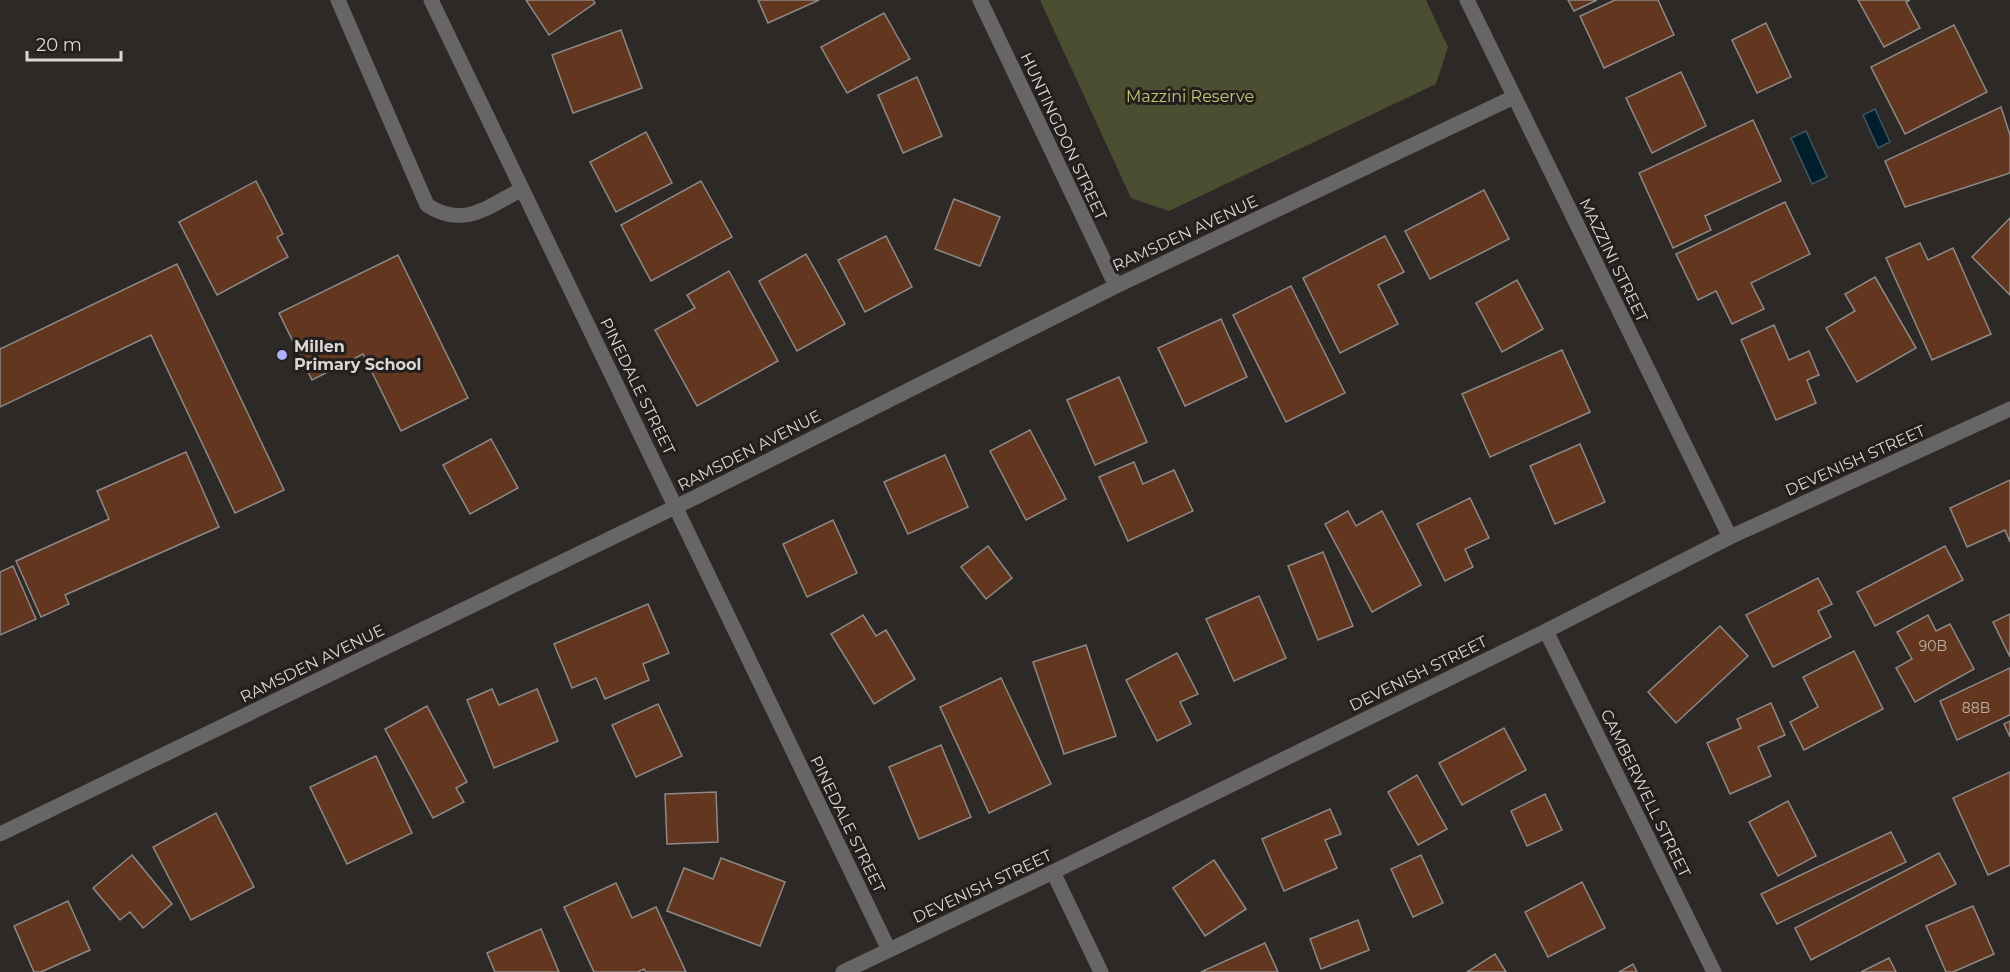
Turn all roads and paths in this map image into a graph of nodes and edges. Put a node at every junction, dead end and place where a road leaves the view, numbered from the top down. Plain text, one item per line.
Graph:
1 (338, 0) edge
2 (431, 0) edge
3 (980, 0) edge
4 (1467, 0) edge
5 (1514, 97) junction
6 (522, 189) junction
7 (1116, 286) junction
8 (2010, 409) edge
9 (677, 506) junction
10 (1730, 537) junction
11 (1546, 631) junction
12 (0, 834) edge
13 (1053, 872) junction
14 (889, 950) junction
15 (843, 972) edge
16 (1101, 972) edge
17 (1714, 972) edge

1 - 6 street
2 - 6 street, PINEDALE STREET
3 - 7 street, HUNTINGDON STREET
4 - 5 street, MAZZINI STREET
5 - 7 street, RAMSDEN AVENUE
5 - 10 street, MAZZINI STREET
6 - 9 street, PINEDALE STREET
7 - 9 street, RAMSDEN AVENUE
8 - 10 street, DEVENISH STREET
9 - 12 street, RAMSDEN AVENUE
9 - 14 street, PINEDALE STREET
10 - 11 street, DEVENISH STREET
11 - 13 street, DEVENISH STREET
11 - 17 street, CAMBERWELL STREET
13 - 14 street, DEVENISH STREET
13 - 16 street
14 - 15 street, DEVENISH STREET

